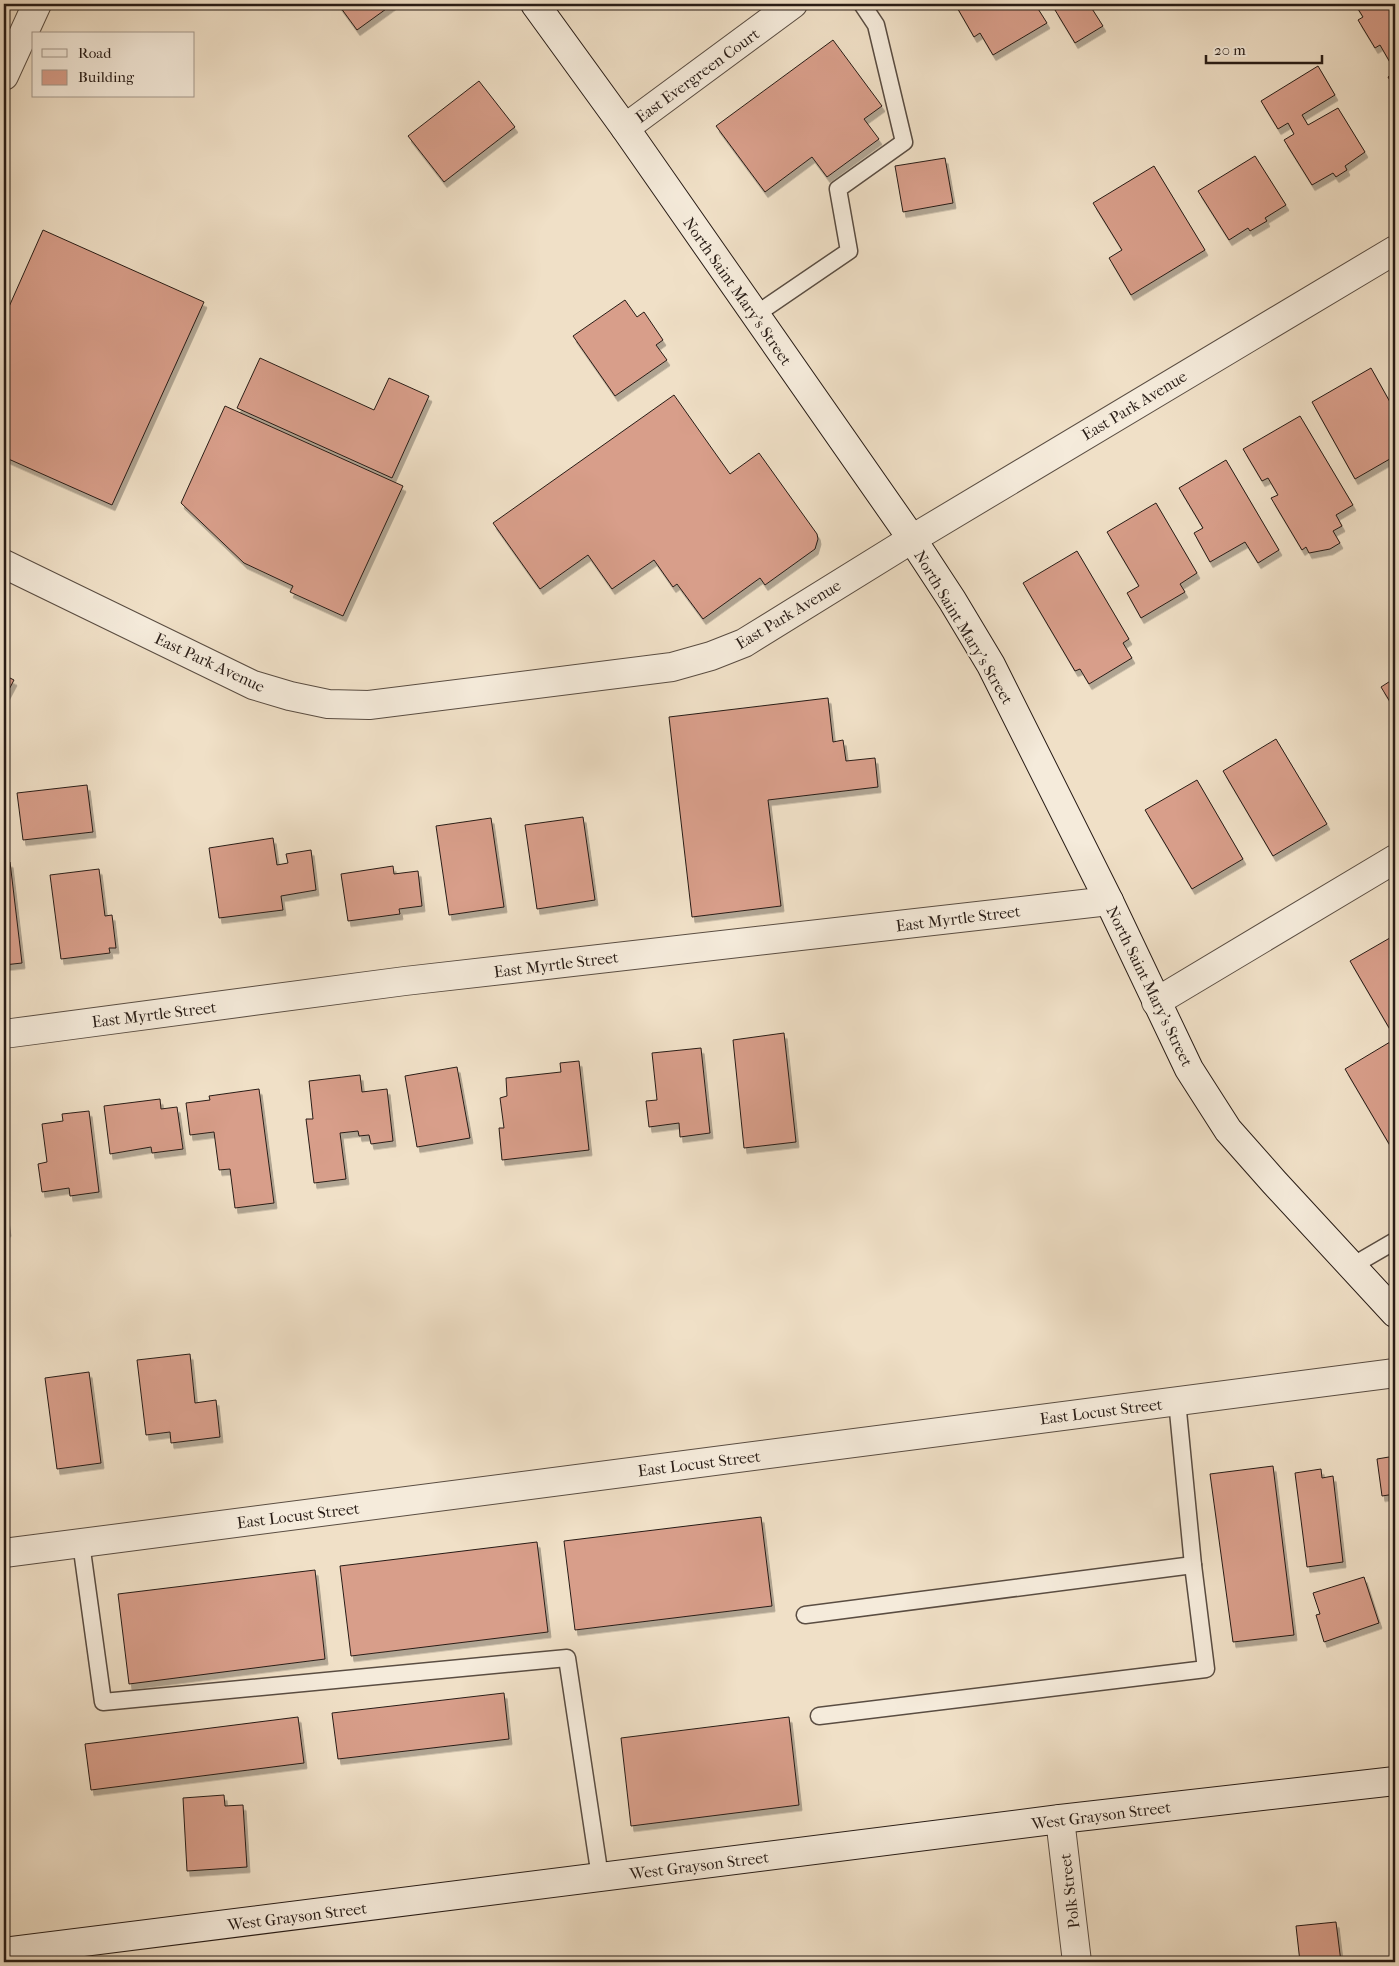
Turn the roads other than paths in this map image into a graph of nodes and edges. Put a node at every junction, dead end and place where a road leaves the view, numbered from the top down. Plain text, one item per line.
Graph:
1 (37, 4) edge
2 (535, 4) edge
3 (793, 4) edge
4 (862, 4) edge
5 (4, 76) edge
6 (625, 128) junction
7 (1395, 250) edge
8 (755, 315) junction
9 (912, 539) junction
10 (4, 564) edge
11 (1395, 859) edge
12 (1109, 901) junction
13 (1156, 1002) junction
14 (4, 1034) edge
15 (1395, 1241) edge
16 (1352, 1266) junction
17 (1395, 1313) edge
18 (1395, 1373) edge
19 (1177, 1401) junction
20 (81, 1543) junction
21 (4, 1553) edge
22 (1193, 1565) junction
23 (805, 1616) dead end
24 (819, 1716) dead end
25 (1395, 1781) edge
26 (1060, 1820) junction
27 (600, 1877) junction
28 (4, 1952) edge
29 (1077, 1962) edge

1 - 5 street
2 - 6 street, North Saint Mary's Street
3 - 6 street, East Evergreen Court
4 - 8 lane
6 - 8 street, North Saint Mary's Street
7 - 9 street, East Park Avenue
8 - 9 street, North Saint Mary's Street
9 - 10 street, East Park Avenue
9 - 12 street, North Saint Mary's Street
11 - 13 street
12 - 13 street, North Saint Mary's Street
12 - 14 street, East Myrtle Street
13 - 16 street, North Saint Mary's Street
15 - 16 lane
16 - 17 street, North Saint Mary's Street
18 - 19 street, East Locust Street
19 - 20 street, East Locust Street
19 - 22 lane
20 - 21 street, East Locust Street
20 - 27 lane
22 - 23 lane
22 - 24 lane
25 - 26 street, West Grayson Street
26 - 27 street, West Grayson Street
26 - 29 street, Polk Street
27 - 28 street, West Grayson Street

